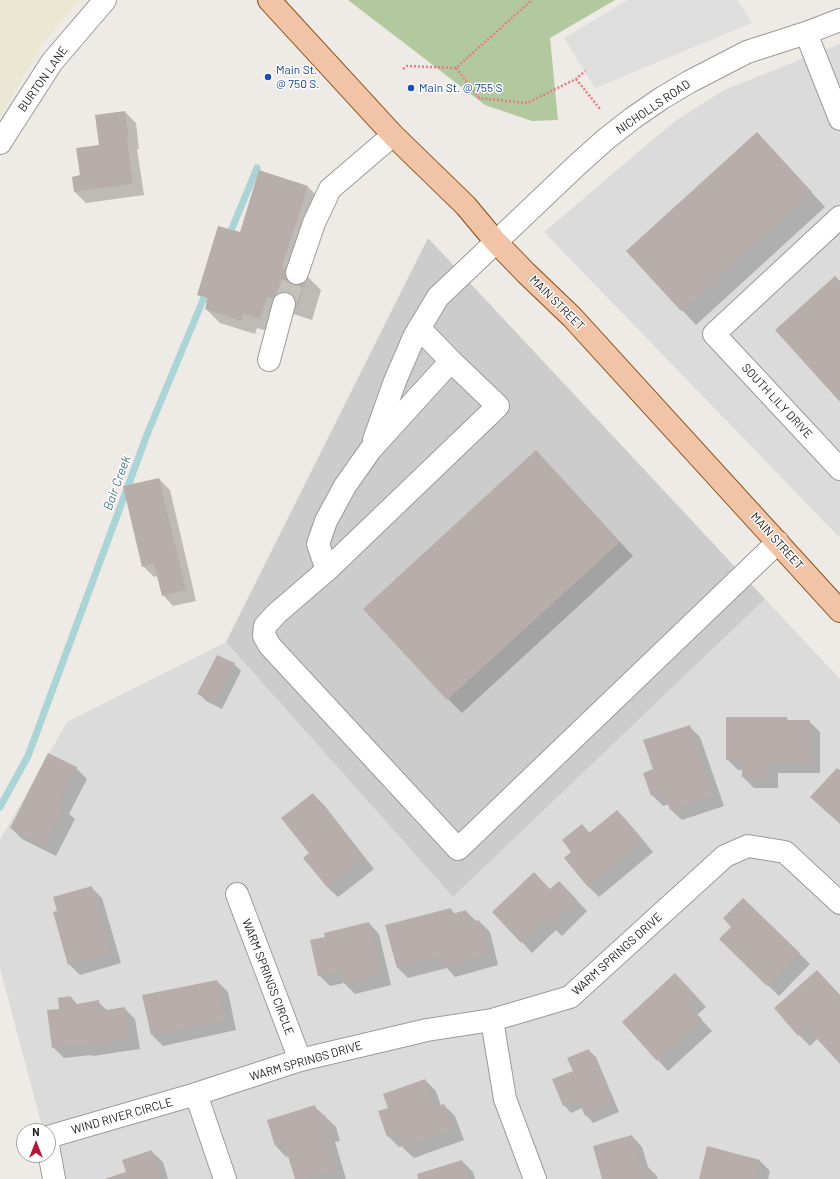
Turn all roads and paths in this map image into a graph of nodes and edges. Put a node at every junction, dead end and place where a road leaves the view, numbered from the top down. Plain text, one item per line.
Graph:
1 (105, 0) edge
2 (270, 0) edge
3 (532, 0) edge
4 (840, 20) edge
5 (806, 33) junction
6 (456, 68) junction
7 (403, 69) dead end
8 (585, 71) dead end
9 (576, 79) junction
10 (600, 109) dead end
11 (840, 119) edge
12 (393, 135) junction
13 (0, 143) edge
14 (840, 217) edge
15 (496, 242) junction
16 (297, 273) tunnel mouth
17 (284, 304) tunnel mouth
18 (419, 328) junction
19 (269, 360) dead end
20 (452, 361) junction
21 (370, 449) junction
22 (840, 469) edge
23 (778, 542) junction
24 (327, 570) junction
25 (840, 611) edge
26 (237, 894) dead end
27 (840, 903) edge
28 (492, 1020) junction
29 (300, 1060) junction
30 (196, 1094) junction
31 (56, 1135) edge
32 (51, 1163) edge
33 (54, 1179) edge
34 (225, 1179) edge
35 (535, 1179) edge

1 - 13 street, BURTON LANE
2 - 12 main road, MAIN STREET
3 - 6 path
4 - 5 street, NICHOLLS ROAD
5 - 11 street
5 - 15 street, NICHOLLS ROAD
6 - 7 path
6 - 9 path
8 - 9 path
9 - 10 path
12 - 15 main road, MAIN STREET
12 - 16 street
14 - 22 street, SOUTH LILY DRIVE
15 - 18 street, NICHOLLS ROAD
15 - 23 main road, MAIN STREET
17 - 19 street
18 - 20 street
18 - 21 street, NICHOLLS ROAD
20 - 21 street
20 - 24 street
21 - 24 street
23 - 24 street
23 - 25 main road, MAIN STREET
26 - 29 street, WARM SPRINGS CIRCLE
27 - 28 street, WARM SPRINGS DRIVE
28 - 29 street, WARM SPRINGS DRIVE
28 - 35 street
29 - 30 street, WARM SPRINGS DRIVE
30 - 31 street, WIND RIVER CIRCLE
30 - 34 street
32 - 33 street

